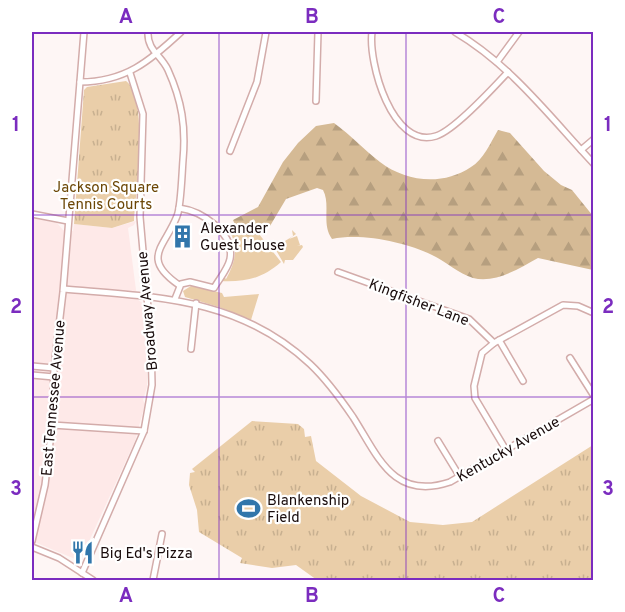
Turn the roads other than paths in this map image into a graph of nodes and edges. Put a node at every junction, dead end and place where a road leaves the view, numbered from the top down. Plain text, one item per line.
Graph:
1 (84, 32) edge
2 (148, 32) edge
3 (181, 32) edge
4 (266, 32) edge
5 (318, 32) edge
6 (372, 32) edge
7 (455, 32) edge
8 (519, 32) edge
9 (158, 54) junction
10 (497, 62) junction
11 (508, 72) junction
12 (130, 73) junction
13 (80, 82) junction
14 (315, 101) dead end
15 (594, 140) edge
16 (581, 150) junction
17 (230, 151) dead end
18 (594, 164) edge
19 (179, 208) junction
20 (32, 214) edge
21 (68, 221) junction
22 (338, 272) dead end
23 (179, 285) junction
24 (64, 289) junction
25 (146, 296) junction
26 (176, 299) junction
27 (196, 303) junction
28 (594, 313) edge
29 (496, 341) junction
30 (191, 349) dead end
31 (570, 358) dead end
32 (34, 366) edge
33 (54, 368) junction
34 (34, 376) edge
35 (54, 377) junction
36 (524, 381) dead end
37 (594, 398) edge
38 (52, 425) junction
39 (144, 431) junction
40 (438, 441) dead end
41 (506, 450) junction
42 (460, 477) junction
43 (162, 534) dead end
44 (32, 542) edge
45 (32, 547) edge
46 (82, 573) junction
47 (93, 580) edge
48 (153, 580) edge

1 - 13 street, East Tennessee Avenue
2 - 9 street
3 - 9 street
4 - 17 street
5 - 14 street
6 - 11 street
7 - 10 street
8 - 10 street
9 - 12 street
9 - 19 street
10 - 11 street
11 - 16 street
12 - 13 street
12 - 25 street, Broadway Avenue
13 - 21 street, East Tennessee Avenue
15 - 16 street
16 - 18 street
19 - 23 street
19 - 23 street
20 - 21 street
21 - 24 street, East Tennessee Avenue
22 - 29 street, Kingfisher Lane
23 - 26 street
24 - 25 street, Kentucky Avenue
24 - 33 street, East Tennessee Avenue
25 - 26 street, Kentucky Avenue
25 - 39 street, Broadway Avenue
26 - 27 street, Kentucky Avenue
27 - 30 street
27 - 42 street, Kentucky Avenue
28 - 29 street
29 - 36 street, Kingfisher Lane
29 - 41 street
31 - 37 street
32 - 33 street
32 - 34 street
33 - 35 street, East Tennessee Avenue
34 - 35 street
35 - 38 street, East Tennessee Avenue
37 - 41 street, Kentucky Avenue
38 - 39 street
38 - 44 street, East Tennessee Avenue
39 - 46 street, Broadway Avenue
40 - 42 street
41 - 42 street, Kentucky Avenue
43 - 48 street
45 - 46 street
46 - 47 street

